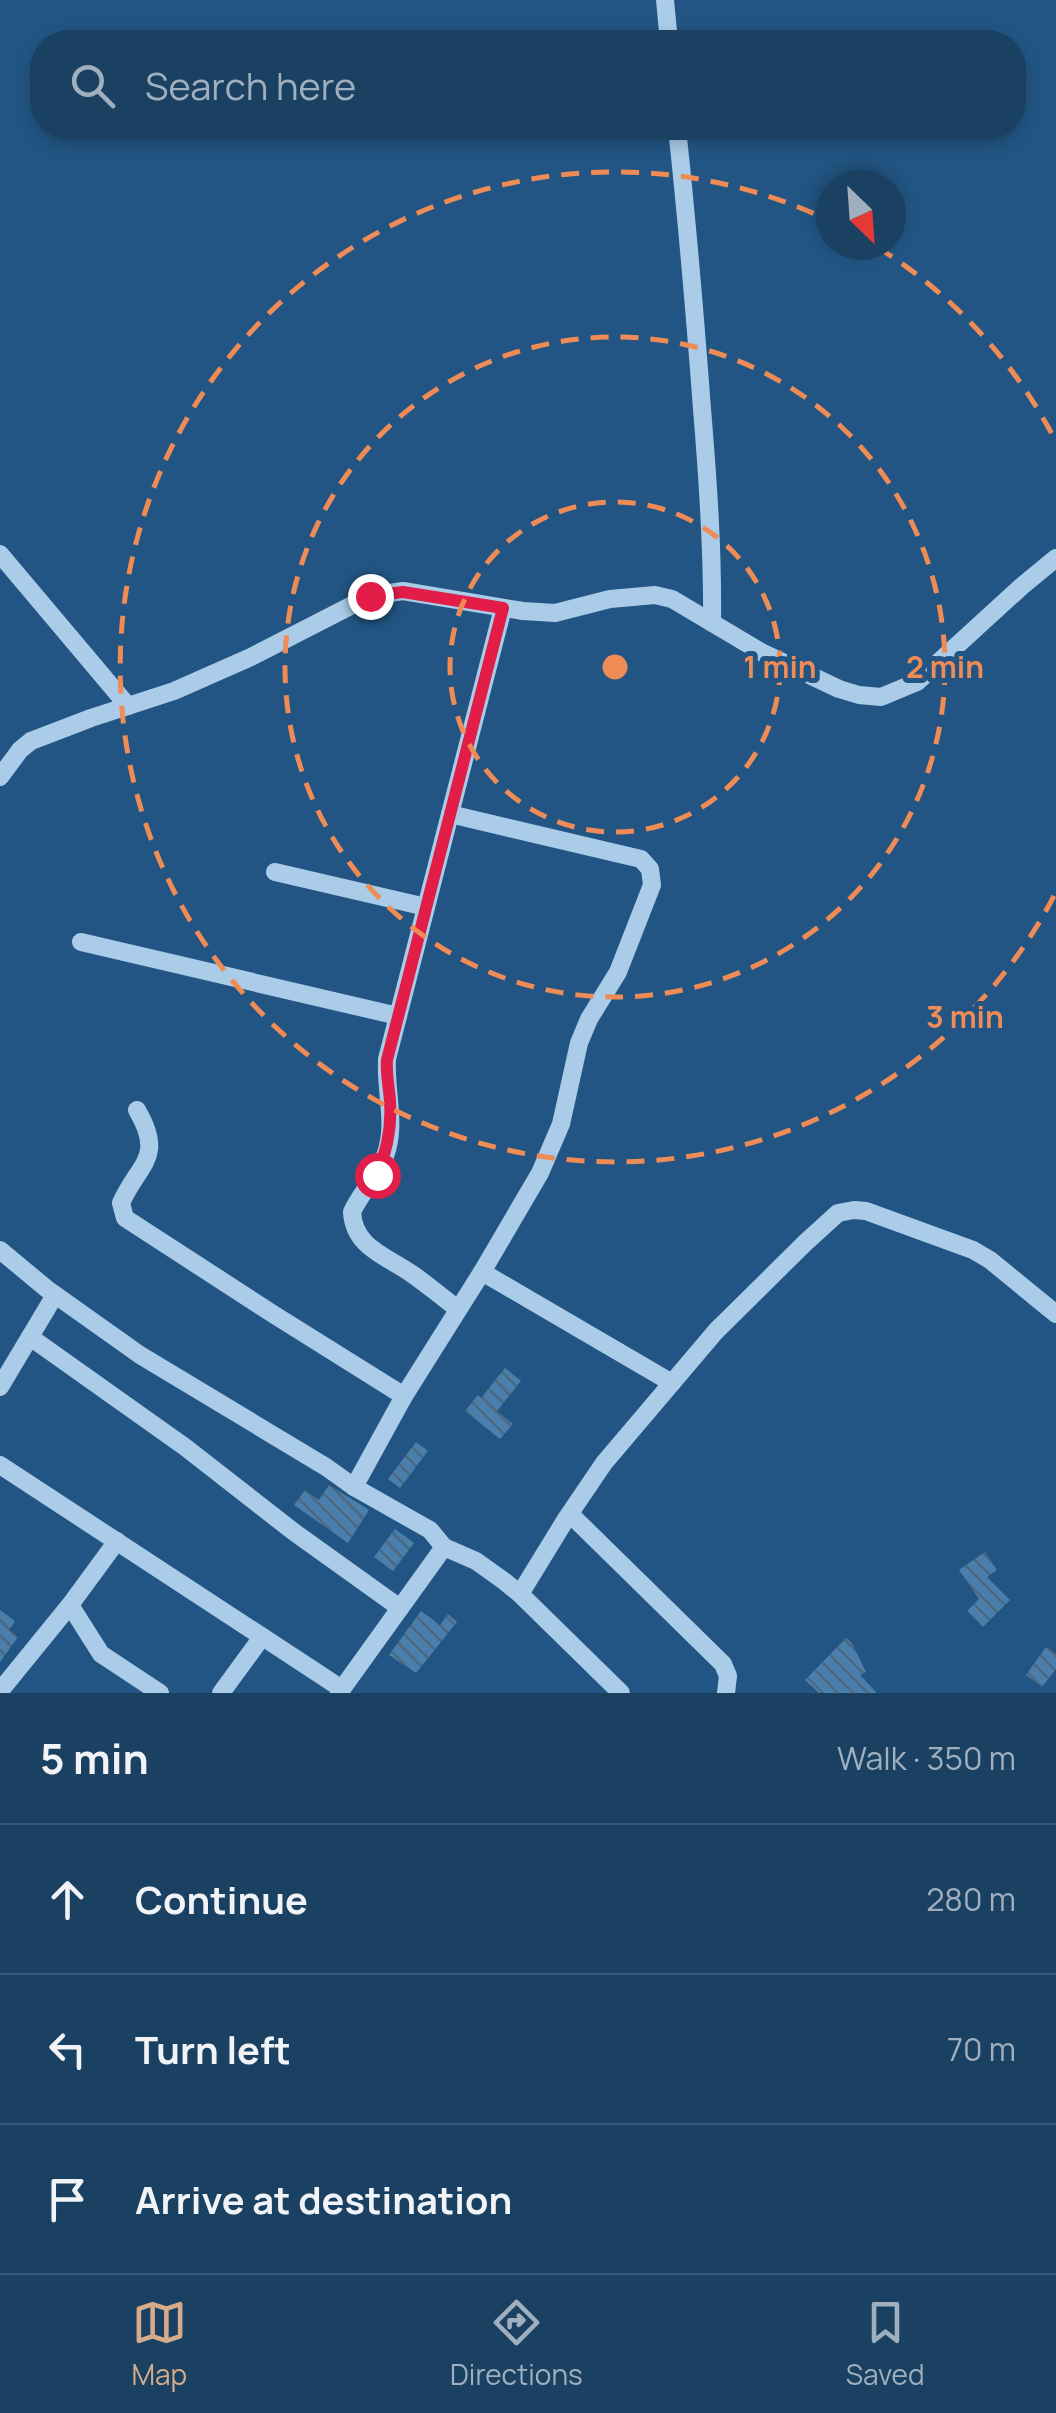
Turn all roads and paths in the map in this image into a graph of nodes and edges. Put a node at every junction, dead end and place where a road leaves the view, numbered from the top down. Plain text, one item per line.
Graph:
1 (665, 0) edge
2 (668, 30) edge
3 (678, 140) edge
4 (0, 554) edge
5 (1056, 558) edge
6 (503, 608) junction
7 (712, 623) junction
8 (128, 706) junction
9 (0, 777) edge
10 (450, 814) junction
11 (276, 872) dead end
12 (426, 906) junction
13 (81, 942) dead end
14 (398, 1016) junction
15 (136, 1110) dead end
16 (0, 1250) edge
17 (482, 1272) junction
18 (55, 1295) junction
19 (458, 1310) junction
20 (1056, 1314) edge
21 (30, 1337) junction
22 (672, 1383) junction
23 (0, 1386) edge
24 (404, 1396) junction
25 (0, 1464) edge
26 (354, 1488) junction
27 (570, 1514) junction
28 (117, 1541) junction
29 (444, 1547) junction
30 (520, 1594) junction
31 (70, 1605) junction
32 (400, 1608) junction
33 (262, 1637) junction
34 (0, 1691) edge
35 (340, 1691) edge
36 (160, 1693) edge
37 (221, 1693) edge
38 (621, 1693) edge
39 (726, 1693) edge

1 - 2 street
3 - 7 street
4 - 8 street
5 - 7 street
6 - 7 street
6 - 8 street
6 - 10 street
8 - 9 street
10 - 12 street
10 - 17 street
11 - 12 street
12 - 14 street
13 - 14 street
14 - 19 street
15 - 24 street
16 - 18 street
17 - 19 street
17 - 22 street
18 - 21 street
18 - 26 street
19 - 24 street
20 - 22 street
21 - 23 street
21 - 32 street
22 - 27 street
24 - 26 street
25 - 28 street
26 - 29 street
27 - 30 street
27 - 39 street
28 - 31 street
28 - 33 street
29 - 30 street
29 - 32 street
30 - 38 street
31 - 34 street
31 - 36 street
32 - 35 street
33 - 35 street
33 - 37 street

